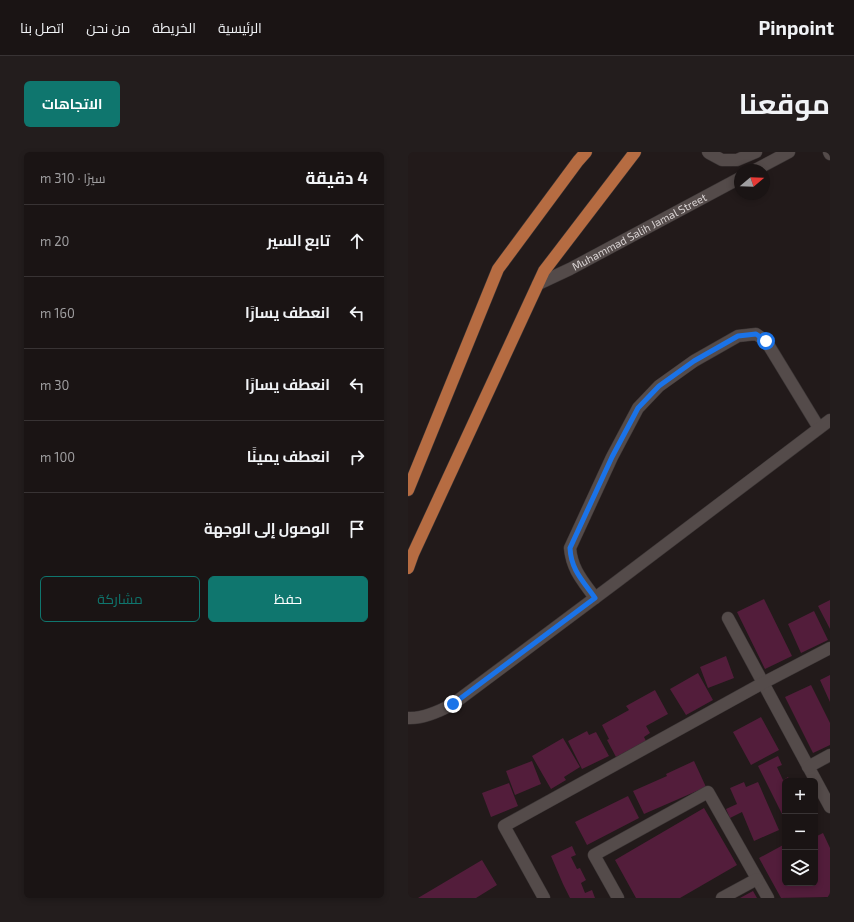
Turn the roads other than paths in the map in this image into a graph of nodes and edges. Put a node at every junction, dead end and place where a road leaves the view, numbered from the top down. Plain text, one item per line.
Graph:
1 (586, 152) edge
2 (635, 152) edge
3 (708, 152) edge
4 (756, 152) edge
5 (788, 152) edge
6 (766, 164) edge
7 (734, 181) edge
8 (538, 284) junction
9 (830, 420) edge
10 (819, 428) junction
11 (408, 490) edge
12 (408, 568) edge
13 (595, 598) junction
14 (728, 618) dead end
15 (830, 648) edge
16 (763, 683) junction
17 (408, 718) edge
18 (830, 755) edge
19 (808, 767) junction
20 (830, 807) edge
21 (757, 879) junction
22 (544, 898) edge
23 (618, 898) edge
24 (722, 898) edge
25 (768, 898) edge

1 - 11 main road
2 - 8 main road
3 - 4 street
5 - 6 street
7 - 8 street, Muhammad Salih Jamal Street
8 - 12 main road
9 - 10 street
10 - 13 street
10 - 13 street
13 - 17 street
14 - 16 street
15 - 16 street
16 - 19 street
16 - 22 street
18 - 19 street
19 - 20 street
21 - 23 street
21 - 24 street
21 - 25 street

